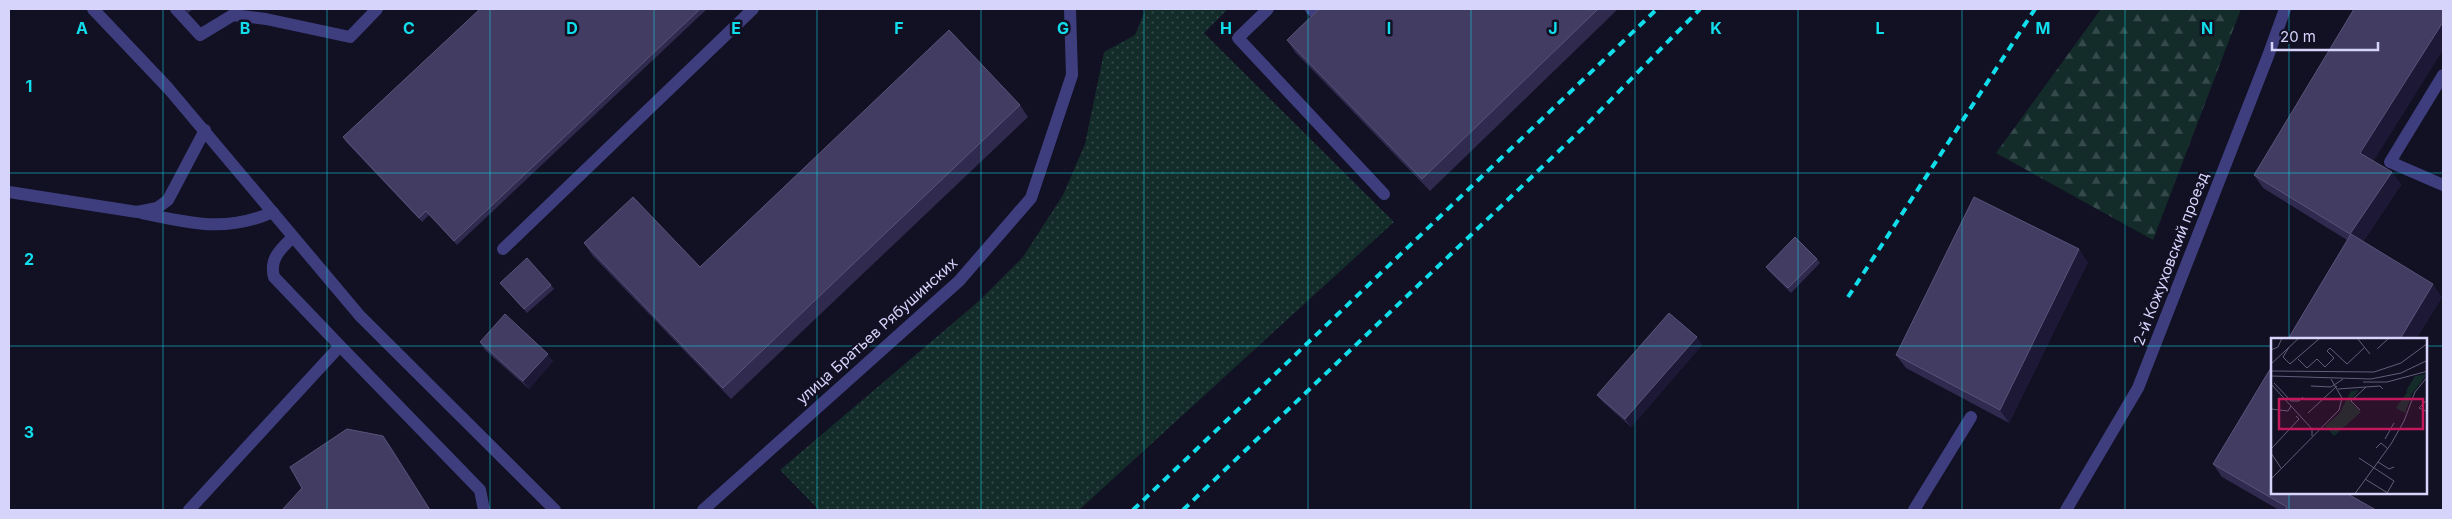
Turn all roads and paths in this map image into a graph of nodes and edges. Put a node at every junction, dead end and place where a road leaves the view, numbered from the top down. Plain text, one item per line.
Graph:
1 (93, 9) edge
2 (176, 9) edge
3 (376, 9) edge
4 (753, 9) edge
5 (1070, 9) edge
6 (1268, 9) edge
7 (1311, 9) edge
8 (2285, 9) edge
9 (1325, 23) edge
10 (2443, 74) edge
11 (205, 130) junction
12 (2443, 185) edge
13 (9, 192) edge
14 (1384, 194) dead end
15 (137, 212) junction
16 (273, 212) junction
17 (294, 237) junction
18 (503, 249) dead end
19 (340, 346) junction
20 (1971, 417) edge
21 (189, 510) edge
22 (484, 510) edge
23 (555, 510) edge
24 (702, 510) edge
25 (1914, 510) edge
26 (2066, 510) edge

1 - 11 street
2 - 3 street
4 - 18 street
5 - 24 street, улица Братьев Рябушинских
6 - 14 street
7 - 9 street
8 - 26 street, 2-й Кожуховский проезд
10 - 12 street
11 - 15 street
11 - 16 street
13 - 15 street
15 - 16 street
16 - 17 street
17 - 19 street
17 - 23 street
19 - 21 street
19 - 22 street
20 - 25 street

